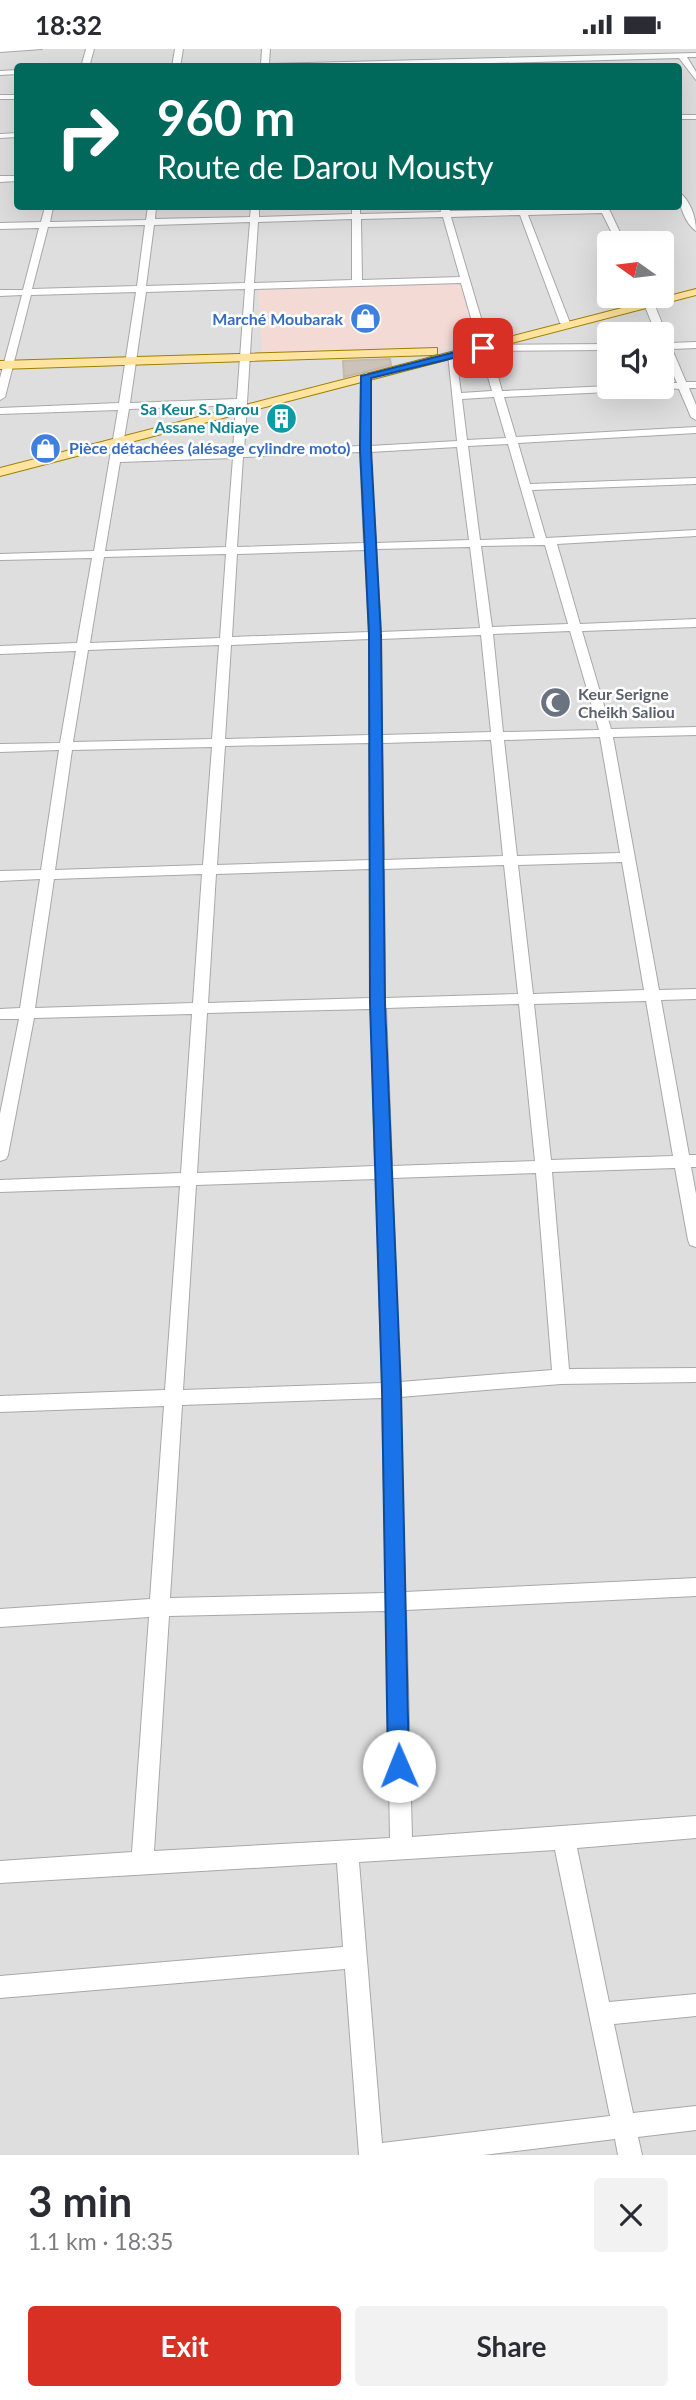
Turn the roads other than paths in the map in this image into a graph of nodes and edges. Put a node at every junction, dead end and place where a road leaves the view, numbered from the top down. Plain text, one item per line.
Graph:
1 (38, 49) edge
2 (3, 51) edge
3 (696, 55) edge
4 (682, 56) junction
5 (407, 62) edge
6 (372, 63) edge
7 (545, 63) edge
8 (693, 78) edge
9 (682, 201) edge
10 (48, 210) edge
11 (152, 210) edge
12 (356, 210) edge
13 (484, 210) edge
14 (523, 210) edge
15 (605, 210) edge
16 (445, 211) edge
17 (255, 214) edge
18 (356, 218) junction
19 (151, 222) junction
20 (44, 225) junction
21 (0, 226) edge
22 (696, 228) edge
23 (615, 231) edge
24 (465, 281) junction
25 (357, 284) junction
26 (250, 285) junction
27 (142, 290) junction
28 (692, 291) edge
29 (0, 293) edge
30 (27, 293) junction
31 (674, 294) edge
32 (617, 308) edge
33 (565, 323) junction
34 (674, 342) edge
35 (696, 345) edge
36 (597, 347) edge
37 (483, 348) junction
38 (452, 356) junction
39 (245, 357) junction
40 (132, 360) junction
41 (674, 360) edge
42 (4, 365) edge
43 (366, 376) junction
44 (690, 385) edge
45 (597, 390) edge
46 (500, 394) junction
47 (459, 396) junction
48 (0, 397) edge
49 (242, 404) junction
50 (123, 406) junction
51 (0, 411) edge
52 (696, 417) edge
53 (696, 430) edge
54 (514, 440) junction
55 (117, 441) junction
56 (462, 444) junction
57 (365, 449) junction
58 (238, 455) junction
59 (116, 459) junction
60 (0, 472) edge
61 (696, 481) edge
62 (528, 487) junction
63 (696, 533) edge
64 (546, 541) junction
65 (475, 543) junction
66 (370, 546) junction
67 (232, 550) junction
68 (101, 554) junction
69 (0, 557) edge
70 (696, 623) edge
71 (577, 627) junction
72 (486, 630) junction
73 (375, 635) junction
74 (226, 641) junction
75 (84, 646) junction
76 (0, 650) edge
77 (696, 731) edge
78 (606, 733) junction
79 (497, 736) junction
80 (375, 739) junction
81 (219, 742) junction
82 (66, 746) junction
83 (0, 748) edge
84 (626, 857) junction
85 (511, 860) junction
86 (378, 864) junction
87 (210, 869) junction
88 (47, 874) junction
89 (0, 876) edge
90 (696, 994) edge
91 (651, 996) junction
92 (526, 999) junction
93 (378, 1003) junction
94 (200, 1008) junction
95 (0, 1014) edge
96 (27, 1014) junction
97 (0, 1154) edge
98 (690, 1161) edge
99 (544, 1169) junction
100 (385, 1174) junction
101 (189, 1180) junction
102 (0, 1186) edge
103 (696, 1240) edge
104 (696, 1375) edge
105 (561, 1377) junction
106 (391, 1390) junction
107 (174, 1395) junction
108 (0, 1403) edge
109 (696, 1587) edge
110 (395, 1602) junction
111 (159, 1607) junction
112 (0, 1618) edge
113 (696, 1828) edge
114 (564, 1840) junction
115 (401, 1848) junction
116 (347, 1852) junction
117 (142, 1861) junction
118 (0, 1872) edge
119 (355, 1957) junction
120 (0, 1987) edge
121 (696, 2005) edge
122 (602, 2014) junction
123 (696, 2118) edge
124 (625, 2125) junction
125 (371, 2155) edge
126 (381, 2155) edge
127 (630, 2155) edge

1 - 2 street
3 - 4 street
4 - 7 street
4 - 8 street
5 - 6 street
5 - 7 street
9 - 22 street
10 - 20 street
11 - 19 street
12 - 18 street
13 - 16 street
14 - 33 street
15 - 23 street
16 - 18 street
16 - 24 street
17 - 18 street
17 - 19 street
17 - 26 street
18 - 25 street
19 - 20 street
19 - 27 street
20 - 21 street
20 - 30 street
24 - 25 street
24 - 37 street
25 - 26 street
26 - 27 street
26 - 39 street
27 - 30 street
27 - 40 street
28 - 31 main road
29 - 30 street
30 - 42 street
32 - 33 main road
33 - 37 main road
34 - 35 street
36 - 37 street
37 - 38 main road
37 - 39 main road
37 - 46 street
38 - 43 main road
38 - 47 street
39 - 40 main road
39 - 49 street
40 - 42 main road
40 - 50 street
41 - 44 street
42 - 48 street
43 - 49 main road
43 - 57 street
44 - 52 street
45 - 46 street
46 - 47 street
46 - 54 street
47 - 56 street
49 - 50 street
49 - 55 main road
49 - 58 street
50 - 51 street
50 - 55 street
53 - 54 street
54 - 56 street
54 - 62 street
55 - 59 street
55 - 60 main road
56 - 57 street
56 - 65 street
57 - 58 street
57 - 66 street
58 - 59 street
58 - 67 street
59 - 68 street
61 - 62 street
62 - 64 street
63 - 64 street
64 - 65 street
64 - 71 street
65 - 66 street
65 - 72 street
66 - 67 street
66 - 73 street
67 - 68 street
67 - 74 street
68 - 69 street
68 - 75 street
70 - 71 street
71 - 72 street
71 - 78 street
72 - 73 street
72 - 79 street
73 - 74 street
73 - 80 street
74 - 75 street
74 - 81 street
75 - 76 street
75 - 82 street
77 - 78 street
78 - 79 street
78 - 84 street
79 - 80 street
79 - 85 street
80 - 81 street
80 - 86 street
81 - 82 street
81 - 87 street
82 - 83 street
82 - 88 street
84 - 85 street
84 - 91 street
85 - 86 street
85 - 92 street
86 - 87 street
86 - 93 street
87 - 88 street
87 - 94 street
88 - 89 street
88 - 96 street
90 - 91 street
91 - 92 street
91 - 98 street
92 - 93 street
92 - 99 street
93 - 94 street
93 - 100 street
94 - 96 street
94 - 101 street
95 - 96 street
96 - 97 street
98 - 99 street
98 - 103 street
99 - 100 street
99 - 105 street
100 - 101 street
100 - 106 street
101 - 102 street
101 - 107 street
104 - 105 street
105 - 106 street
106 - 107 street
106 - 110 street
107 - 108 street
107 - 111 street
109 - 110 street
110 - 111 street
110 - 115 street
111 - 112 street
111 - 117 street
113 - 114 street
114 - 115 street
114 - 122 street
115 - 116 street
116 - 117 street
116 - 119 street
117 - 118 street
119 - 120 street
119 - 125 street
121 - 122 street
122 - 124 street
123 - 124 street
124 - 126 street
124 - 127 street

